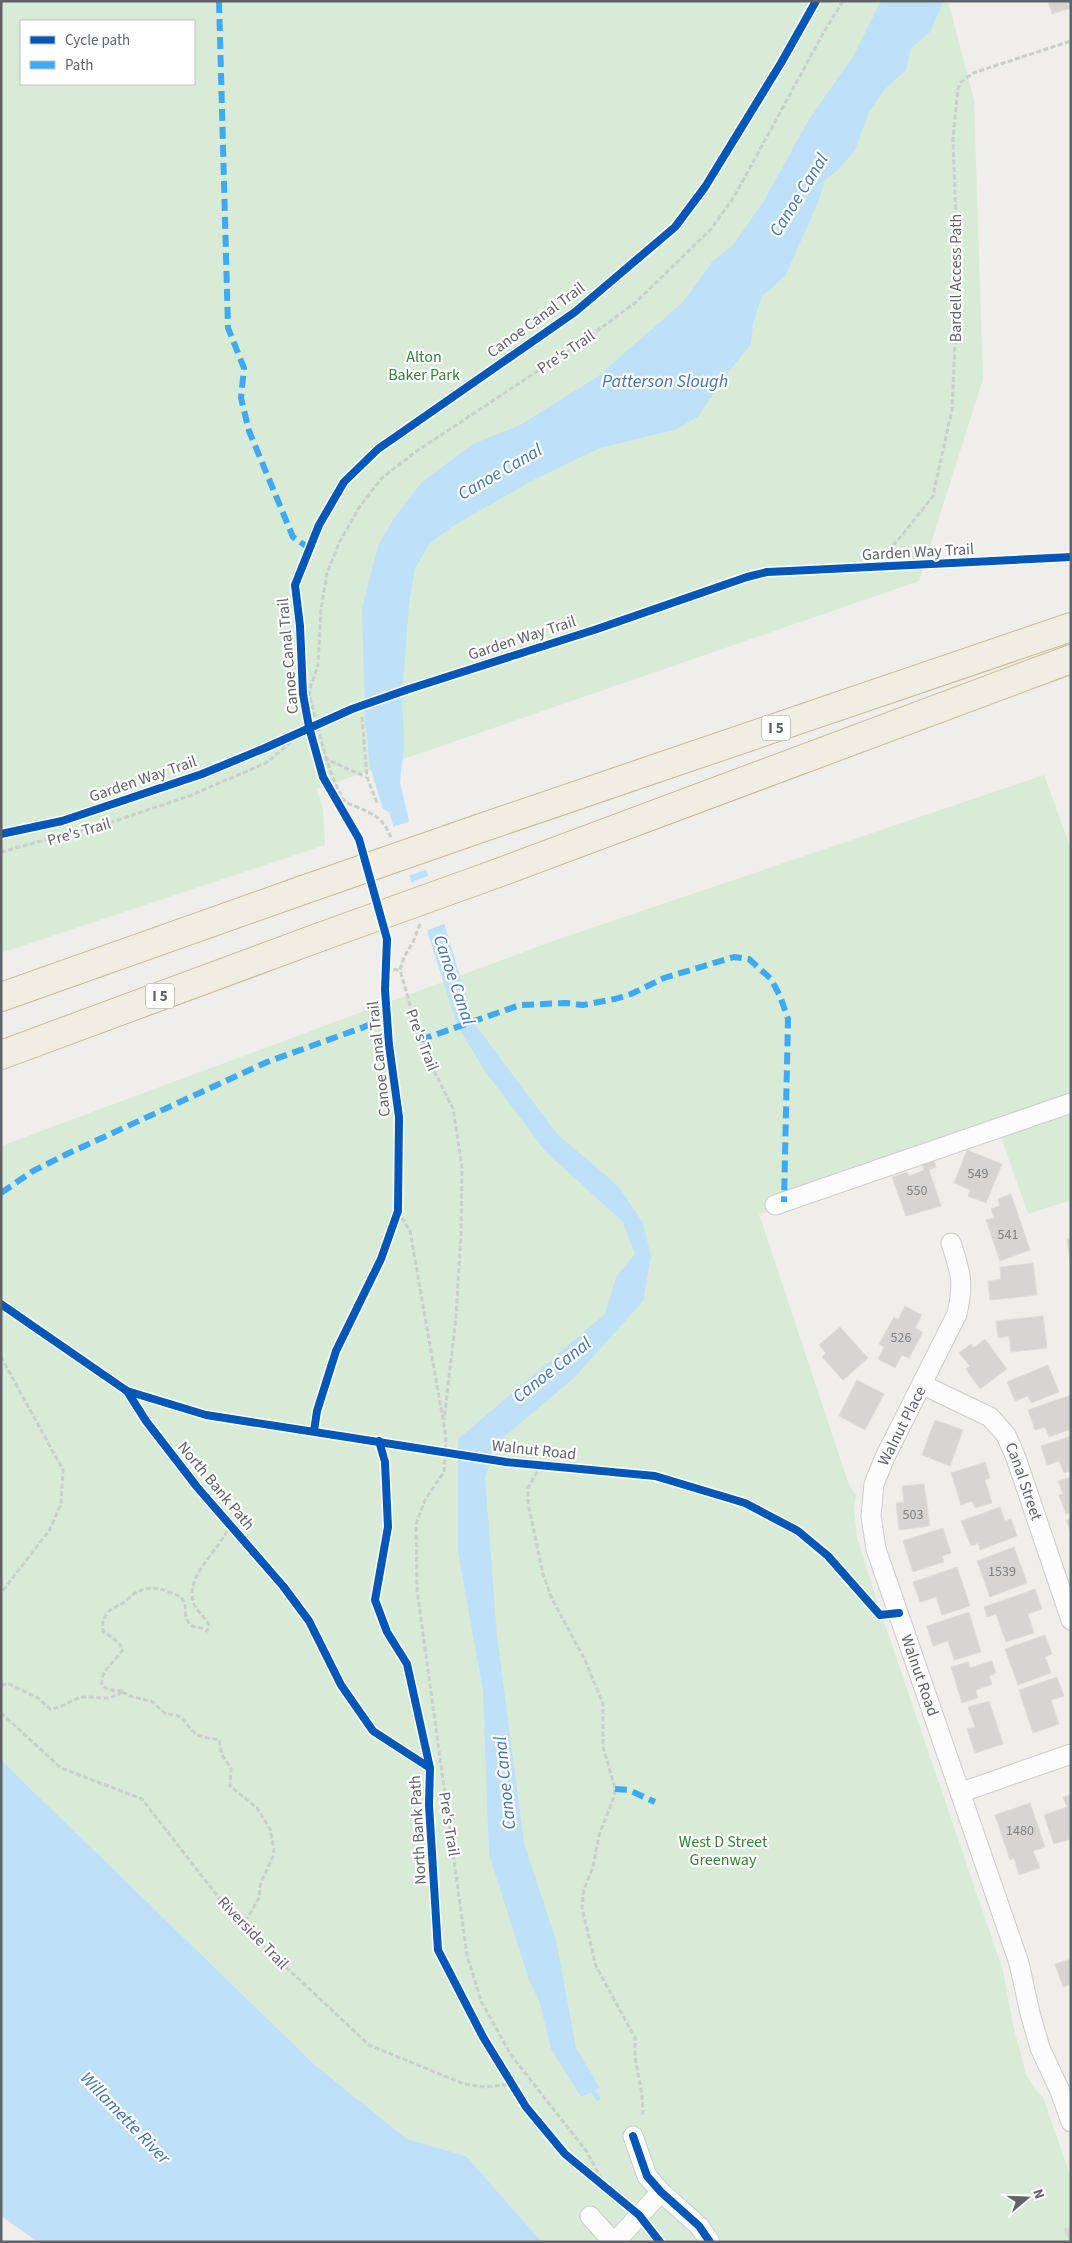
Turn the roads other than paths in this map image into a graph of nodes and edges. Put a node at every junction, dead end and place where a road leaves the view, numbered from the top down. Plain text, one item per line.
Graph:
1 (1071, 627) edge
2 (1071, 659) edge
3 (1, 997) edge
4 (1, 1056) edge
5 (1071, 1103) edge
6 (775, 1205) dead end
7 (951, 1243) dead end
8 (923, 1385) junction
9 (899, 1613) joint
10 (1071, 1620) edge
11 (1071, 1754) edge
12 (962, 1792) junction
13 (1071, 2122) edge
14 (633, 2136) dead end
15 (661, 2192) junction
16 (590, 2216) dead end
17 (614, 2242) edge
18 (710, 2242) edge

1 - 3 highway, I 5, bridge
2 - 4 highway, I 5, bridge
5 - 6 street
7 - 8 street, Walnut Place
8 - 9 street, Walnut Place
8 - 10 street, Canal Street
9 - 12 street, Walnut Road
11 - 12 street
12 - 13 street, Walnut Road
14 - 15 street
15 - 17 street
15 - 18 street
16 - 17 street

